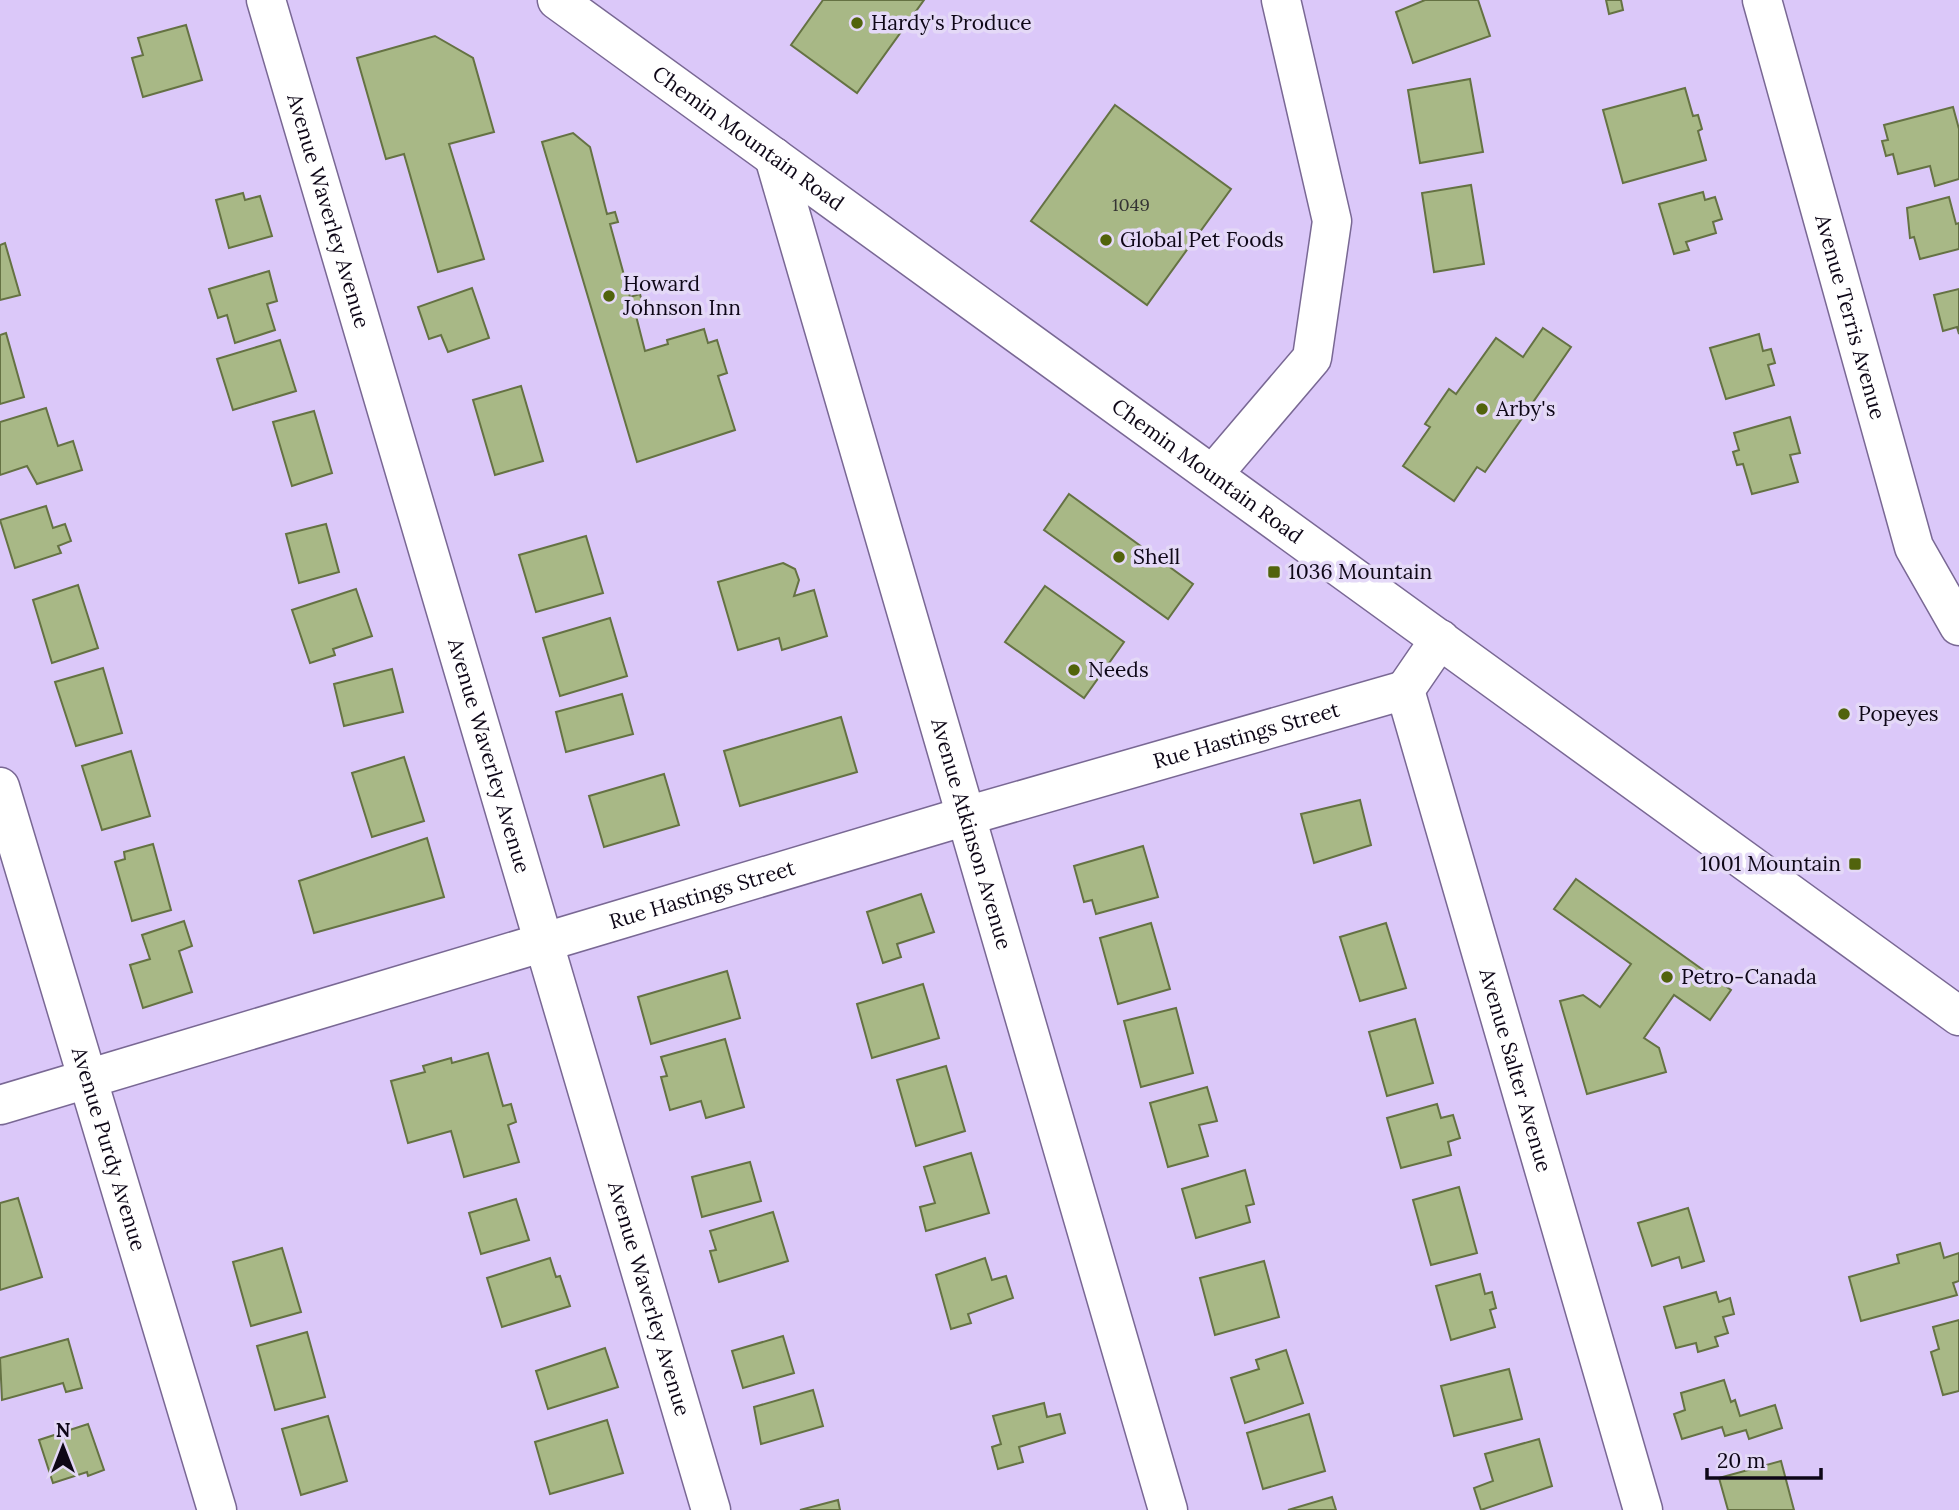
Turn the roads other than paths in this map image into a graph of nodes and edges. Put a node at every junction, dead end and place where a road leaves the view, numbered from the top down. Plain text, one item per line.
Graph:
1 (266, 0) edge
2 (557, 0) edge
3 (1281, 0) edge
4 (1762, 0) edge
5 (774, 157) junction
6 (1214, 474) junction
7 (1959, 626) edge
8 (1440, 639) junction
9 (1405, 690) junction
10 (0, 788) edge
11 (966, 816) junction
12 (543, 942) junction
13 (1959, 1016) edge
14 (87, 1078) junction
15 (0, 1105) edge
16 (216, 1510) edge
17 (711, 1510) edge
18 (1168, 1510) edge
19 (1643, 1510) edge

1 - 12 street, Avenue Waverley Avenue
2 - 5 street, Chemin Mountain Road
3 - 6 street
4 - 7 street, Avenue Terris Avenue
5 - 6 street, Chemin Mountain Road
5 - 11 street, Avenue Atkinson Avenue
6 - 8 street, Chemin Mountain Road
8 - 9 street
8 - 13 street, Chemin Mountain Road
9 - 11 street, Rue Hastings Street
9 - 19 street, Avenue Salter Avenue
10 - 14 street, Avenue Purdy Avenue
11 - 12 street, Rue Hastings Street
11 - 18 street, Avenue Atkinson Avenue
12 - 14 street, Rue Hastings Street
12 - 17 street, Avenue Waverley Avenue
14 - 15 street, Rue Hastings Street
14 - 16 street, Avenue Purdy Avenue

